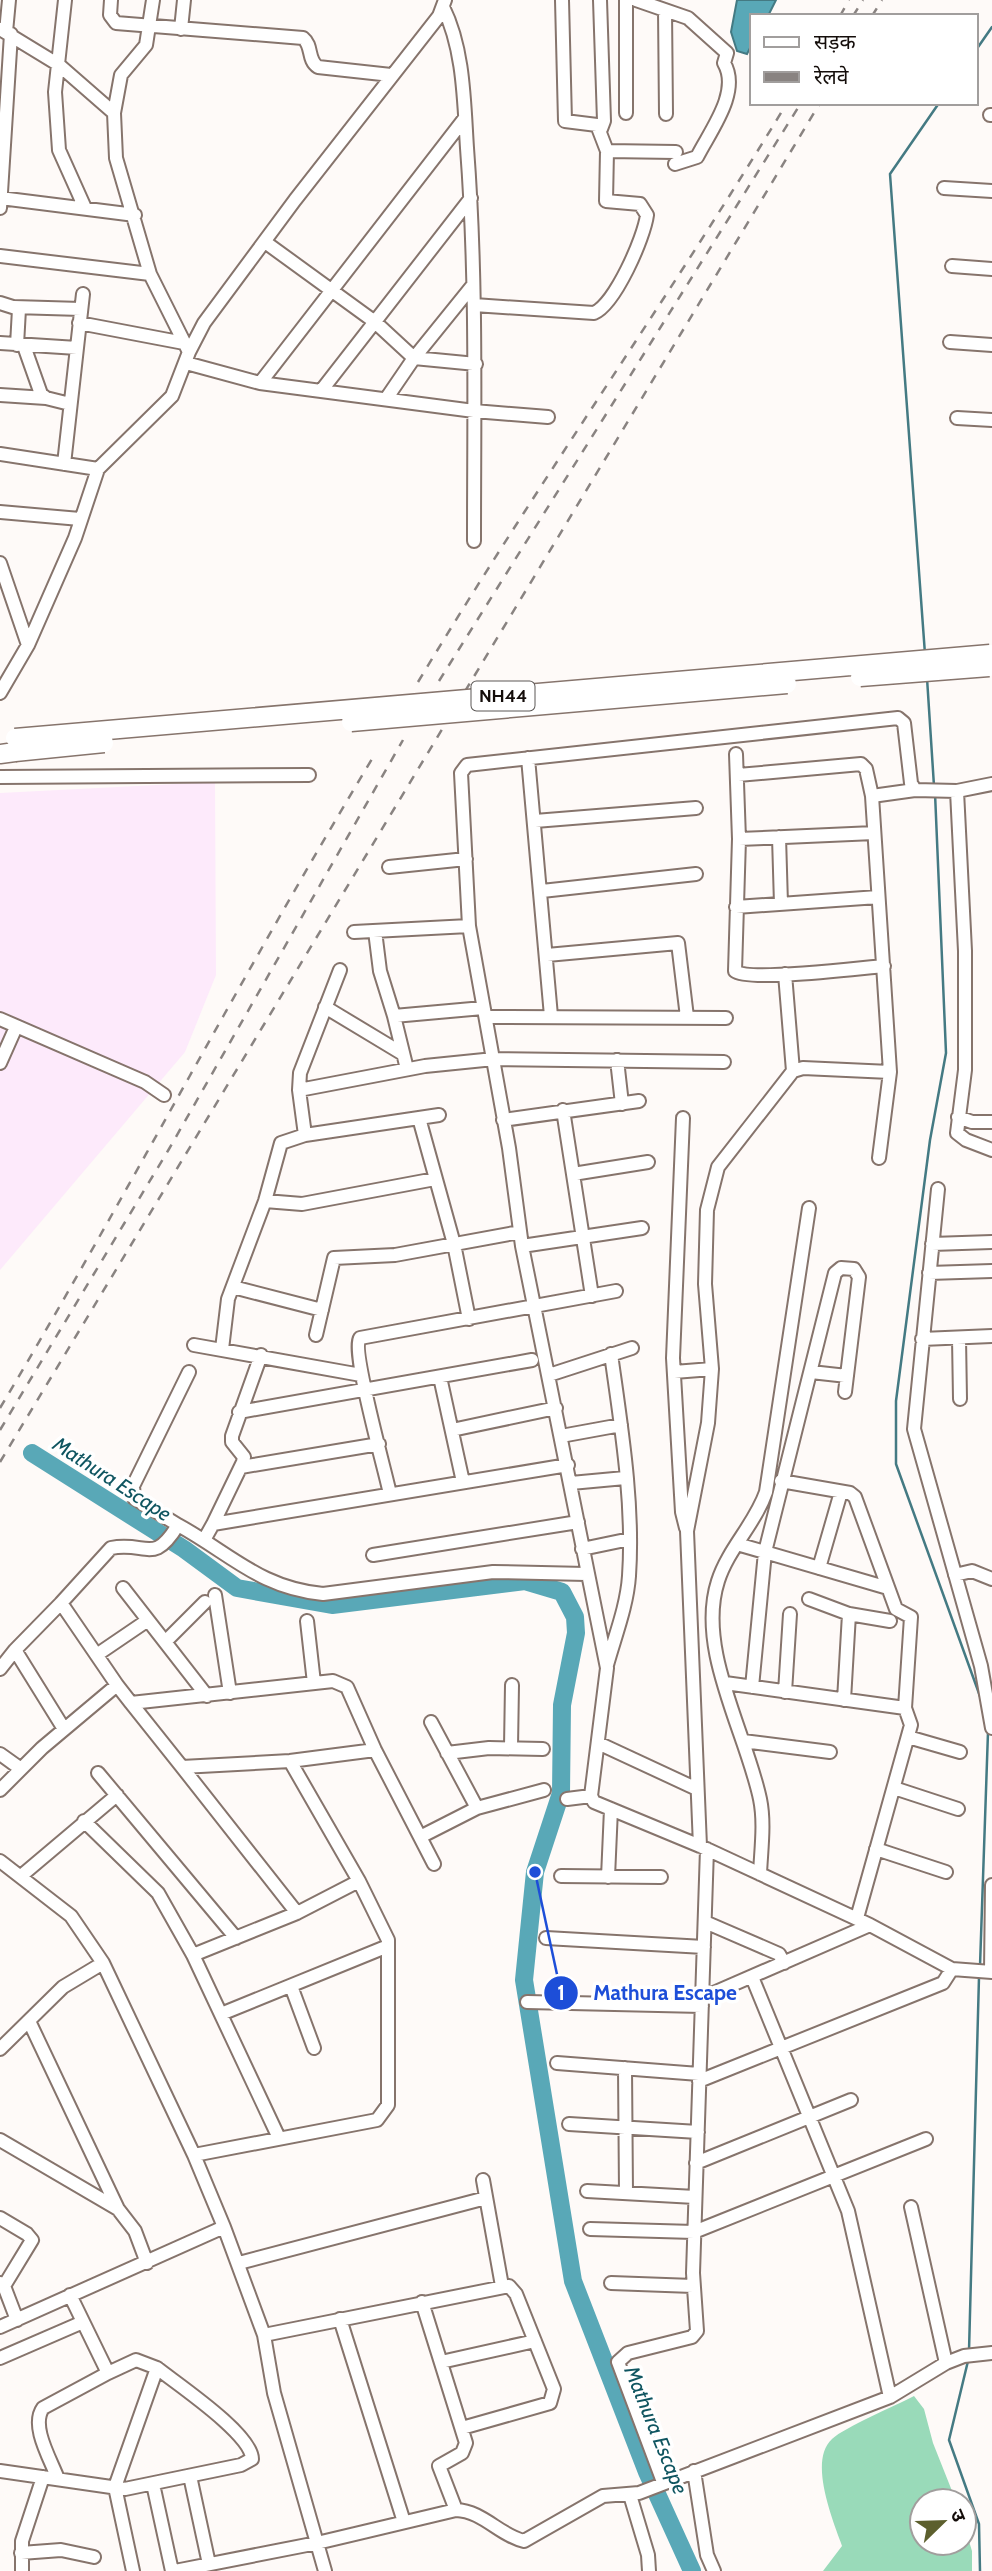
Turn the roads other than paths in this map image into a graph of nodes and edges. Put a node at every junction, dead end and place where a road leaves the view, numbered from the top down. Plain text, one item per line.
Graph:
1 (9, 0) edge
2 (65, 0) edge
3 (111, 0) edge
4 (153, 0) edge
5 (184, 0) edge
6 (562, 0) edge
7 (600, 0) edge
8 (626, 0) edge
9 (643, 1) edge
10 (444, 4) edge
11 (665, 10) junction
12 (150, 26) junction
13 (181, 29) junction
14 (5, 32) edge
15 (59, 65) junction
16 (391, 75) junction
17 (4, 89) edge
18 (114, 113) junction
19 (626, 113) dead end
20 (666, 114) dead end
21 (465, 118) junction
22 (601, 129) junction
23 (2, 145) edge
24 (607, 151) junction
25 (944, 188) dead end
26 (992, 191) edge
27 (0, 198) edge
28 (471, 198) junction
29 (0, 208) edge
30 (85, 208) junction
31 (135, 215) junction
32 (265, 242) junction
33 (0, 256) edge
34 (952, 266) dead end
35 (992, 268) edge
36 (150, 274) junction
37 (473, 285) junction
38 (332, 290) junction
39 (83, 294) dead end
40 (0, 303) edge
41 (474, 305) junction
42 (14, 307) junction
43 (81, 309) junction
44 (375, 322) junction
45 (79, 323) junction
46 (950, 342) dead end
47 (0, 343) edge
48 (20, 345) junction
49 (992, 345) edge
50 (77, 348) junction
51 (186, 353) junction
52 (414, 358) junction
53 (476, 364) junction
54 (260, 383) junction
55 (321, 391) junction
56 (0, 395) edge
57 (46, 398) junction
58 (386, 399) junction
59 (71, 404) junction
60 (474, 411) junction
61 (548, 417) dead end
62 (957, 418) dead end
63 (992, 420) edge
64 (0, 454) edge
65 (64, 464) junction
66 (98, 469) junction
67 (0, 512) edge
68 (80, 519) junction
69 (474, 541) dead end
70 (0, 563) edge
71 (28, 645) junction
72 (991, 661) edge
73 (0, 693) edge
74 (8, 746) edge
75 (736, 754) dead end
76 (528, 758) junction
77 (309, 775) dead end
78 (738, 775) junction
79 (0, 777) edge
80 (992, 784) edge
81 (920, 791) junction
82 (957, 791) junction
83 (873, 796) junction
84 (696, 808) dead end
85 (536, 821) junction
86 (874, 833) junction
87 (779, 837) junction
88 (739, 839) junction
89 (466, 859) junction
90 (389, 867) dead end
91 (696, 874) dead end
92 (542, 891) junction
93 (878, 897) junction
94 (781, 904) junction
95 (736, 907) junction
96 (469, 926) junction
97 (354, 932) dead end
98 (375, 932) junction
99 (547, 955) junction
100 (884, 965) junction
101 (340, 970) dead end
102 (785, 974) junction
103 (325, 1007) junction
104 (484, 1013) junction
105 (394, 1016) junction
106 (551, 1016) junction
107 (687, 1017) junction
108 (726, 1018) dead end
109 (0, 1019) edge
110 (16, 1027) junction
111 (403, 1054) junction
112 (494, 1059) junction
113 (617, 1060) junction
114 (724, 1062) dead end
115 (0, 1063) edge
116 (407, 1069) junction
117 (793, 1071) junction
118 (890, 1072) junction
119 (299, 1090) junction
120 (164, 1095) dead end
121 (639, 1101) dead end
122 (622, 1104) junction
123 (563, 1110) junction
124 (439, 1115) dead end
125 (958, 1117) junction
126 (419, 1118) junction
127 (683, 1118) dead end
128 (503, 1119) junction
129 (992, 1122) edge
130 (305, 1135) junction
131 (992, 1150) edge
132 (879, 1158) dead end
133 (648, 1163) dead end
134 (573, 1174) junction
135 (435, 1179) junction
136 (938, 1189) dead end
137 (265, 1201) junction
138 (809, 1208) dead end
139 (642, 1228) dead end
140 (520, 1232) junction
141 (583, 1235) junction
142 (992, 1242) edge
143 (454, 1244) junction
144 (932, 1244) junction
145 (522, 1246) junction
146 (992, 1270) edge
147 (929, 1273) junction
148 (233, 1287) junction
149 (616, 1292) dead end
150 (592, 1296) junction
151 (536, 1307) junction
152 (322, 1310) junction
153 (469, 1319) junction
154 (316, 1335) dead end
155 (992, 1336) edge
156 (959, 1338) junction
157 (922, 1339) junction
158 (194, 1345) dead end
159 (632, 1348) dead end
160 (222, 1349) junction
161 (611, 1354) junction
162 (261, 1355) junction
163 (532, 1360) dead end
164 (712, 1369) junction
165 (189, 1372) dead end
166 (674, 1372) junction
167 (811, 1372) junction
168 (361, 1375) junction
169 (549, 1375) junction
170 (847, 1376) junction
171 (440, 1377) junction
172 (365, 1390) junction
173 (845, 1392) dead end
174 (960, 1399) dead end
175 (556, 1408) junction
176 (239, 1412) junction
177 (621, 1425) junction
178 (452, 1430) junction
179 (561, 1436) junction
180 (379, 1444) junction
181 (568, 1465) junction
182 (241, 1467) junction
183 (625, 1478) junction
184 (781, 1481) junction
185 (463, 1482) junction
186 (571, 1483) junction
187 (841, 1492) junction
188 (390, 1494) junction
189 (578, 1522) junction
190 (214, 1524) junction
191 (176, 1528) junction
192 (687, 1531) junction
193 (630, 1539) junction
194 (204, 1540) junction
195 (737, 1544) junction
196 (582, 1549) junction
197 (765, 1552) junction
198 (373, 1555) dead end
199 (819, 1568) junction
200 (586, 1574) junction
201 (954, 1575) junction
202 (992, 1578) edge
203 (124, 1588) dead end
204 (888, 1588) junction
205 (809, 1599) dead end
206 (61, 1603) junction
207 (790, 1614) dead end
208 (849, 1614) junction
209 (148, 1620) junction
210 (307, 1621) dead end
211 (890, 1621) dead end
212 (165, 1642) junction
213 (15, 1650) junction
214 (98, 1654) junction
215 (607, 1668) junction
216 (0, 1669) edge
217 (314, 1683) junction
218 (725, 1683) junction
219 (117, 1685) junction
220 (512, 1685) dead end
221 (752, 1687) junction
222 (785, 1692) junction
223 (230, 1693) junction
224 (207, 1696) junction
225 (844, 1700) junction
226 (131, 1703) junction
227 (905, 1708) junction
228 (431, 1722) dead end
229 (992, 1728) edge
230 (64, 1729) junction
231 (908, 1737) junction
232 (743, 1741) junction
233 (598, 1744) junction
234 (512, 1747) junction
235 (543, 1749) dead end
236 (374, 1750) junction
237 (830, 1752) dead end
238 (960, 1752) dead end
239 (447, 1753) junction
240 (0, 1754) edge
241 (290, 1761) junction
242 (182, 1767) junction
243 (21, 1769) junction
244 (98, 1773) dead end
245 (894, 1788) junction
246 (697, 1789) junction
247 (0, 1790) edge
248 (544, 1790) dead end
249 (117, 1795) junction
250 (591, 1796) junction
251 (567, 1799) dead end
252 (477, 1808) junction
253 (611, 1809) junction
254 (958, 1809) dead end
255 (84, 1821) junction
256 (420, 1837) junction
257 (703, 1848) junction
258 (877, 1849) junction
259 (0, 1861) edge
260 (434, 1864) dead end
261 (946, 1872) dead end
262 (760, 1874) junction
263 (21, 1876) junction
264 (561, 1876) dead end
265 (608, 1877) junction
266 (661, 1877) dead end
267 (359, 1881) junction
268 (992, 1885) edge
269 (297, 1913) junction
270 (857, 1918) junction
271 (705, 1922) junction
272 (870, 1925) junction
273 (236, 1938) junction
274 (545, 1938) dead end
275 (388, 1946) junction
276 (704, 1947) junction
277 (193, 1955) junction
278 (103, 1963) junction
279 (784, 1963) junction
280 (957, 1970) junction
281 (989, 1971) edge
282 (752, 1977) junction
283 (291, 1986) junction
284 (527, 2002) dead end
285 (702, 2002) junction
286 (221, 2014) junction
287 (29, 2021) junction
288 (314, 2048) dead end
289 (0, 2049) edge
290 (781, 2049) junction
291 (557, 2063) dead end
292 (625, 2068) junction
293 (699, 2077) junction
294 (851, 2100) dead end
295 (810, 2119) junction
296 (569, 2124) dead end
297 (625, 2128) junction
298 (698, 2132) junction
299 (279, 2138) junction
300 (926, 2139) dead end
301 (0, 2140) edge
302 (194, 2155) junction
303 (696, 2163) junction
304 (835, 2178) junction
305 (483, 2180) dead end
306 (587, 2191) dead end
307 (626, 2193) junction
308 (695, 2197) junction
309 (486, 2199) junction
310 (911, 2207) dead end
311 (118, 2209) junction
312 (0, 2218) edge
313 (224, 2227) junction
314 (590, 2229) dead end
315 (694, 2232) junction
316 (147, 2263) junction
317 (239, 2263) junction
318 (611, 2283) dead end
319 (2, 2284) edge
320 (502, 2286) junction
321 (693, 2286) junction
322 (70, 2295) junction
323 (422, 2302) junction
324 (340, 2319) junction
325 (17, 2320) junction
326 (83, 2322) junction
327 (0, 2327) edge
328 (264, 2335) junction
329 (535, 2341) junction
330 (992, 2353) edge
331 (0, 2358) edge
332 (441, 2362) junction
333 (946, 2363) junction
334 (157, 2368) junction
335 (108, 2373) junction
336 (890, 2397) junction
337 (462, 2428) junction
338 (0, 2471) edge
339 (694, 2471) junction
340 (190, 2476) junction
341 (43, 2477) junction
342 (58, 2479) junction
343 (661, 2483) junction
344 (153, 2484) junction
345 (115, 2487) junction
346 (635, 2494) junction
347 (456, 2510) junction
348 (404, 2522) junction
349 (317, 2543) junction
350 (21, 2553) junction
351 (94, 2557) dead end
352 (243, 2557) junction
353 (209, 2564) junction
354 (22, 2571) edge
355 (133, 2571) edge
356 (174, 2571) edge
357 (246, 2571) edge
358 (325, 2571) edge
359 (649, 2571) edge
360 (714, 2571) edge

1 - 14 street
2 - 15 street
3 - 12 street
4 - 12 street
5 - 13 street
6 - 22 street
7 - 22 street
8 - 19 street
9 - 11 street
10 - 16 street
10 - 21 street
11 - 20 street
11 - 24 street
12 - 13 street
12 - 18 street
13 - 16 street
14 - 15 street
14 - 17 street
15 - 18 street
15 - 30 street
16 - 32 street
17 - 23 street
18 - 31 street
21 - 28 street
21 - 38 street
22 - 24 street
23 - 27 street
24 - 41 street
25 - 26 street
27 - 29 street
27 - 30 street
28 - 37 street
28 - 44 street
30 - 31 street
31 - 36 street
32 - 38 street
32 - 51 street
33 - 36 street
34 - 35 street
36 - 51 street
37 - 41 street
37 - 52 street
38 - 44 street
38 - 54 street
39 - 43 street
40 - 42 street
41 - 53 street
42 - 43 street
42 - 48 street
43 - 45 street
44 - 52 street
44 - 55 street
45 - 50 street
45 - 51 street
46 - 49 street
47 - 48 street
48 - 50 street
48 - 57 street
50 - 59 street
51 - 54 street
51 - 66 street
52 - 53 street
52 - 58 street
53 - 60 street
54 - 55 street
55 - 58 street
56 - 57 street
57 - 59 street
58 - 60 street
59 - 65 street
60 - 61 street
60 - 69 street
62 - 63 street
64 - 65 street
65 - 66 street
66 - 68 street
67 - 68 street
68 - 71 street
70 - 71 street
71 - 73 street
72 - 74 highway, NH44, bridge
75 - 78 street
76 - 81 street
76 - 85 street
76 - 89 street
77 - 79 street
78 - 83 street
78 - 88 street
80 - 82 street
81 - 82 street
81 - 83 street
82 - 125 street
83 - 86 street
84 - 85 street
85 - 92 street
86 - 87 street
86 - 93 street
87 - 88 street
87 - 94 street
88 - 95 street
89 - 90 street
89 - 96 street
91 - 92 street
92 - 99 street
93 - 94 street
93 - 100 street
94 - 95 street
95 - 102 street
96 - 98 street
96 - 104 street
97 - 98 street
98 - 105 street
99 - 106 street
99 - 107 street
100 - 102 street
100 - 118 street
101 - 103 street
102 - 117 street
103 - 111 street
103 - 119 street
104 - 105 street
104 - 106 street
104 - 112 street
105 - 111 street
106 - 107 street
107 - 108 street
109 - 110 street
110 - 115 street
110 - 120 street
111 - 116 street
112 - 113 street
112 - 116 street
112 - 128 street
113 - 114 street
113 - 122 street
116 - 119 street
117 - 118 street
117 - 164 street
118 - 132 street
119 - 130 street
121 - 122 street
122 - 123 street
123 - 128 street
123 - 134 street
124 - 126 street
125 - 129 street
125 - 131 street
126 - 130 street
126 - 135 street
127 - 166 street
128 - 140 street
130 - 137 street
133 - 134 street
134 - 141 street
135 - 137 street
135 - 143 street
136 - 144 street
137 - 148 street
138 - 195 street
139 - 141 street
140 - 143 street
140 - 145 street
141 - 145 street
141 - 150 street
142 - 144 street
143 - 152 street
143 - 153 street
144 - 147 street
145 - 151 street
146 - 147 street
147 - 157 street
148 - 152 street
148 - 160 street
149 - 150 street
150 - 151 street
151 - 153 street
151 - 169 street
152 - 154 street
153 - 168 street
155 - 156 street
156 - 157 street
156 - 174 street
157 - 201 street
158 - 160 street
159 - 161 street
160 - 162 street
161 - 169 street
161 - 177 street
162 - 168 street
162 - 176 street
163 - 171 street
164 - 166 street
164 - 192 street
165 - 191 street
166 - 192 street
167 - 170 street
167 - 170 street
167 - 184 street
168 - 172 street
169 - 175 street
170 - 173 street
171 - 172 street
171 - 178 street
172 - 176 street
172 - 180 street
175 - 178 street
175 - 179 street
176 - 182 street
177 - 179 street
177 - 183 street
178 - 185 street
179 - 181 street
180 - 182 street
180 - 188 street
181 - 185 street
181 - 186 street
182 - 190 street
183 - 186 street
183 - 193 street
184 - 187 street
184 - 197 street
185 - 188 street
186 - 189 street
187 - 199 street
187 - 204 street
188 - 190 street
189 - 196 street
189 - 198 street
190 - 194 street
191 - 194 street
191 - 206 street
192 - 246 street
193 - 196 street
193 - 215 street
194 - 200 street
195 - 197 street
195 - 218 street
196 - 200 street
197 - 199 street
197 - 221 street
199 - 204 street
200 - 215 street
201 - 202 street
201 - 229 street
203 - 209 street
204 - 227 street
205 - 208 street
206 - 213 street
206 - 214 street
207 - 222 street
208 - 211 street
208 - 225 street
209 - 212 street
209 - 214 street
210 - 217 street
212 - 223 street
212 - 224 street
213 - 216 street
213 - 230 street
214 - 219 street
215 - 233 street
217 - 223 street
217 - 236 street
218 - 221 street
218 - 232 street
219 - 226 street
219 - 230 street
220 - 234 street
221 - 222 street
222 - 225 street
223 - 224 street
224 - 226 street
225 - 227 street
226 - 242 street
227 - 231 street
228 - 239 street
230 - 243 street
231 - 238 street
231 - 245 street
232 - 237 street
232 - 262 street
233 - 246 street
233 - 250 street
234 - 235 street
234 - 239 street
236 - 241 street
236 - 256 street
239 - 252 street
240 - 243 street
241 - 242 street
241 - 267 street
242 - 269 street
243 - 247 street
244 - 249 street
245 - 254 street
245 - 258 street
246 - 257 street
248 - 252 street
249 - 255 street
249 - 273 street
250 - 251 street
250 - 253 street
252 - 256 street
253 - 257 street
253 - 265 street
255 - 263 street
255 - 277 street
256 - 260 street
257 - 262 street
257 - 271 street
258 - 261 street
258 - 270 street
259 - 263 street
262 - 270 street
263 - 278 street
264 - 265 street
265 - 266 street
267 - 269 street
267 - 275 street
268 - 281 street
269 - 273 street
270 - 272 street
271 - 276 street
271 - 279 street
272 - 279 street
272 - 280 street
273 - 277 street
274 - 276 street
275 - 283 street
275 - 299 street
276 - 285 street
277 - 286 street
278 - 287 street
278 - 302 street
279 - 282 street
280 - 281 street
280 - 290 street
282 - 285 street
282 - 290 street
283 - 286 street
283 - 288 street
284 - 285 street
285 - 293 street
286 - 299 street
287 - 289 street
287 - 311 street
290 - 293 street
290 - 295 street
291 - 292 street
292 - 293 street
292 - 297 street
293 - 298 street
294 - 295 street
295 - 303 street
295 - 304 street
296 - 297 street
297 - 298 street
297 - 307 street
298 - 303 street
299 - 302 street
300 - 304 street
301 - 311 street
302 - 313 street
303 - 308 street
304 - 315 street
304 - 336 street
305 - 309 street
306 - 307 street
307 - 308 street
308 - 315 street
309 - 317 street
309 - 320 street
310 - 333 street
311 - 316 street
312 - 319 street
313 - 316 street
313 - 317 street
314 - 315 street
315 - 321 street
316 - 322 street
317 - 328 street
318 - 321 street
319 - 325 street
320 - 323 street
320 - 329 street
321 - 343 street
322 - 325 street
322 - 326 street
323 - 324 street
323 - 332 street
324 - 328 street
324 - 348 street
325 - 327 street
326 - 331 street
326 - 335 street
328 - 349 street
329 - 332 street
329 - 337 street
330 - 333 street
332 - 337 street
333 - 336 street
334 - 335 street
334 - 340 street
334 - 345 street
335 - 342 street
336 - 339 street
337 - 347 street
338 - 341 street
339 - 343 street
339 - 360 street
340 - 344 street
340 - 353 street
341 - 342 street
341 - 350 street
342 - 345 street
343 - 346 street
344 - 345 street
344 - 356 street
345 - 355 street
346 - 347 street
346 - 359 street
347 - 348 street
348 - 349 street
349 - 352 street
349 - 358 street
350 - 351 street
350 - 354 street
352 - 353 street
352 - 357 street
353 - 356 street

